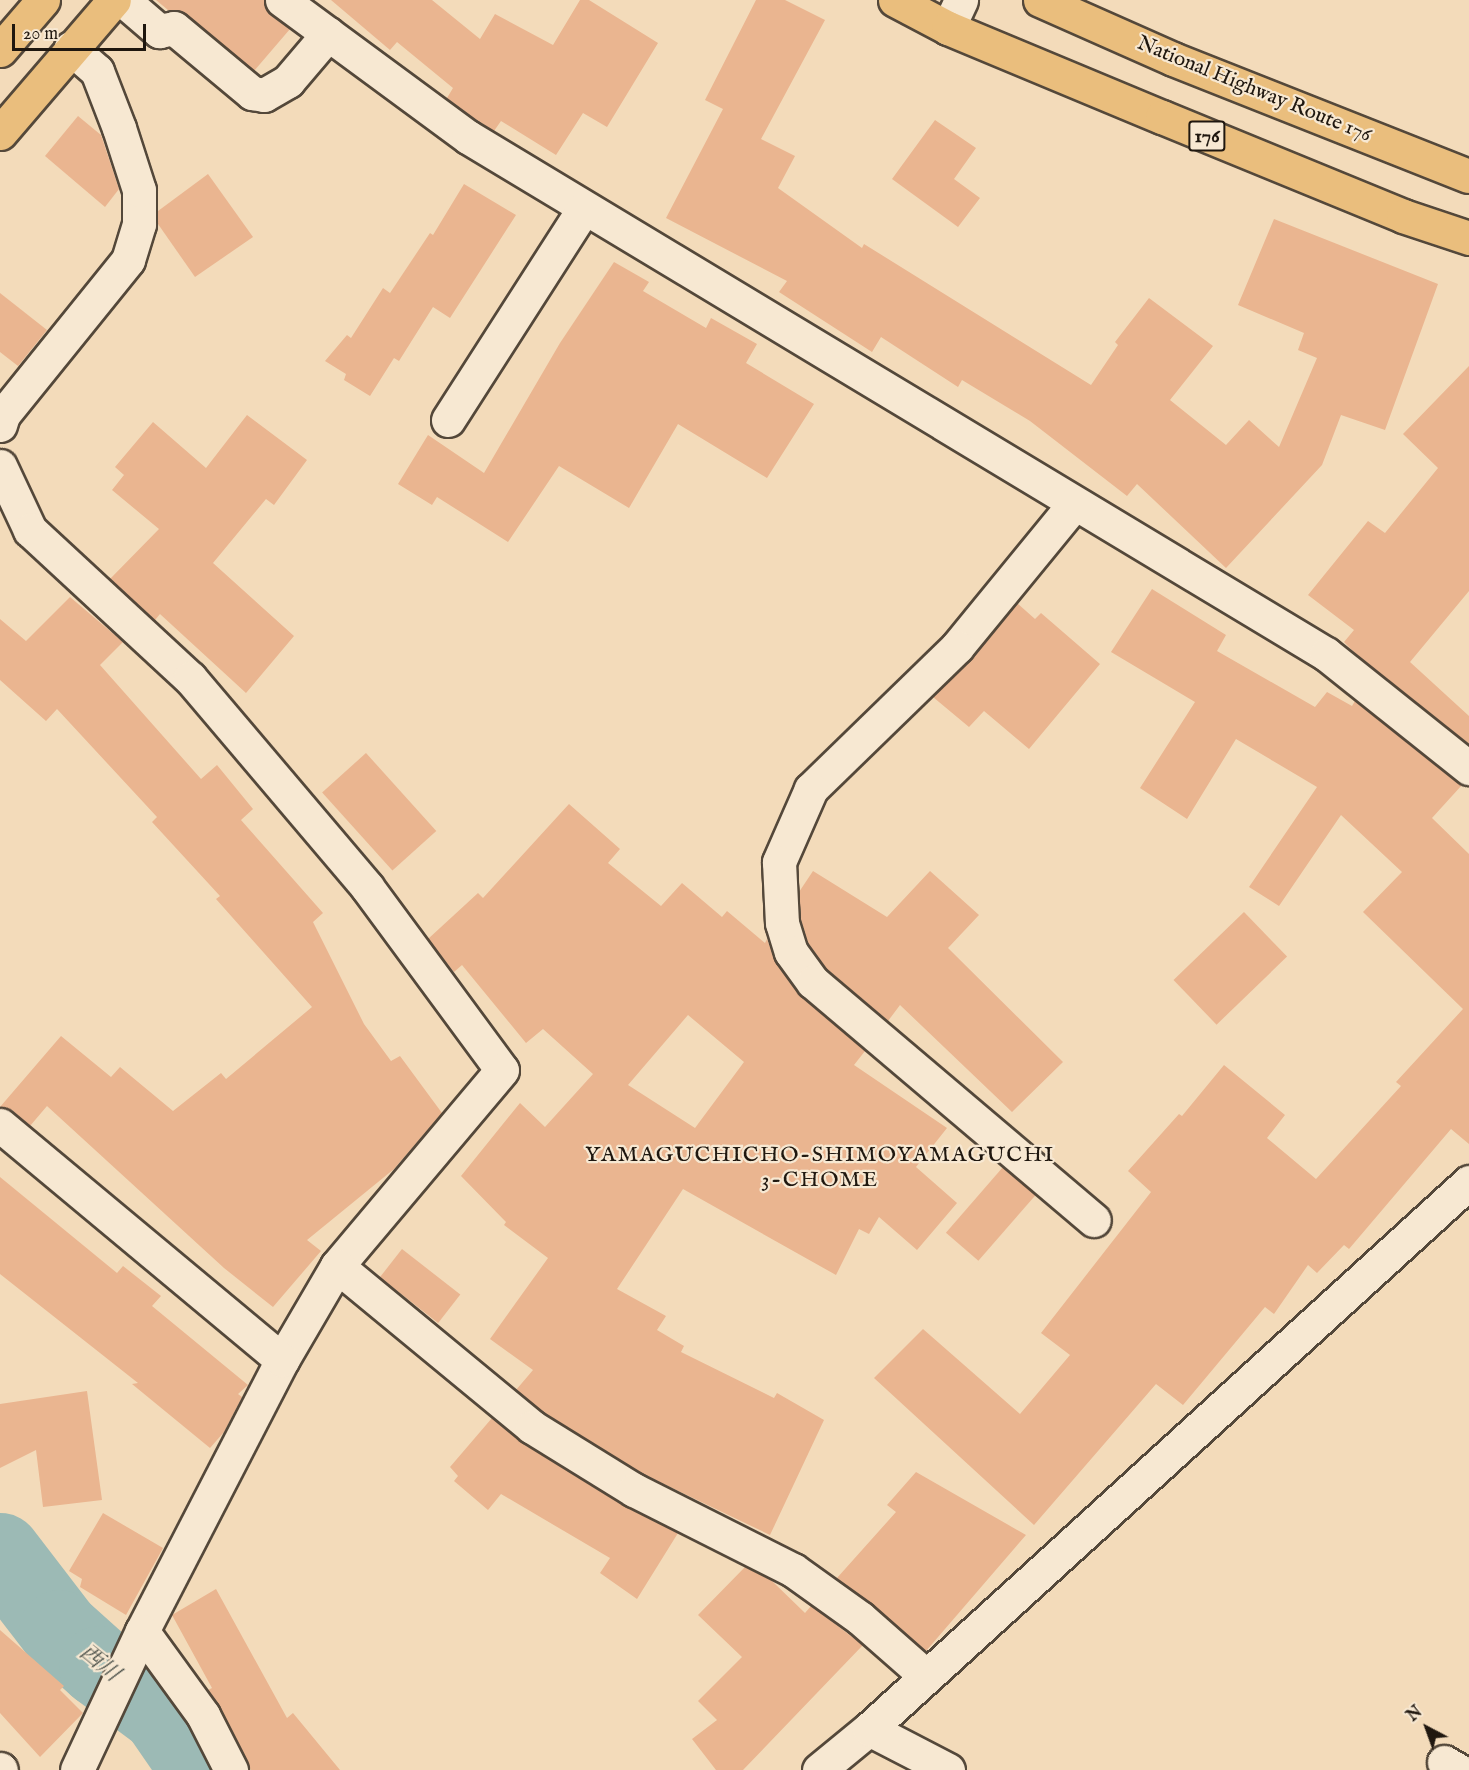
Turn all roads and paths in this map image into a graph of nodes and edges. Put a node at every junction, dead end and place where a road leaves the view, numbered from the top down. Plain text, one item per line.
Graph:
1 (43, 0) edge
2 (114, 0) edge
3 (123, 0) edge
4 (282, 0) edge
5 (895, 0) edge
6 (1040, 0) edge
7 (955, 14) edge
8 (328, 34) junction
9 (72, 48) junction
10 (0, 50) edge
11 (0, 133) edge
12 (1469, 176) edge
13 (584, 208) junction
14 (1469, 238) edge
15 (448, 420) dead end
16 (0, 425) edge
17 (0, 466) edge
18 (1074, 504) junction
19 (1469, 768) edge
20 (0, 1125) edge
21 (1469, 1182) edge
22 (1094, 1220) dead end
23 (337, 1266) junction
24 (282, 1360) junction
25 (138, 1640) junction
26 (926, 1676) junction
27 (868, 1729) junction
28 (77, 1770) edge
29 (231, 1770) edge
30 (819, 1770) edge
31 (948, 1770) edge

1 - 10 main road
2 - 9 main road
3 - 8 street
4 - 8 street
5 - 7 main road, 176
6 - 12 main road, National Highway Route 176
7 - 14 main road, 176
8 - 13 street
9 - 11 main road
9 - 16 street
13 - 15 street
13 - 18 street
17 - 23 street
18 - 19 street
18 - 22 street
20 - 24 street
21 - 26 street
23 - 24 street
23 - 26 street
24 - 25 street
25 - 28 street
25 - 29 street
26 - 27 street
27 - 30 street
27 - 31 street

